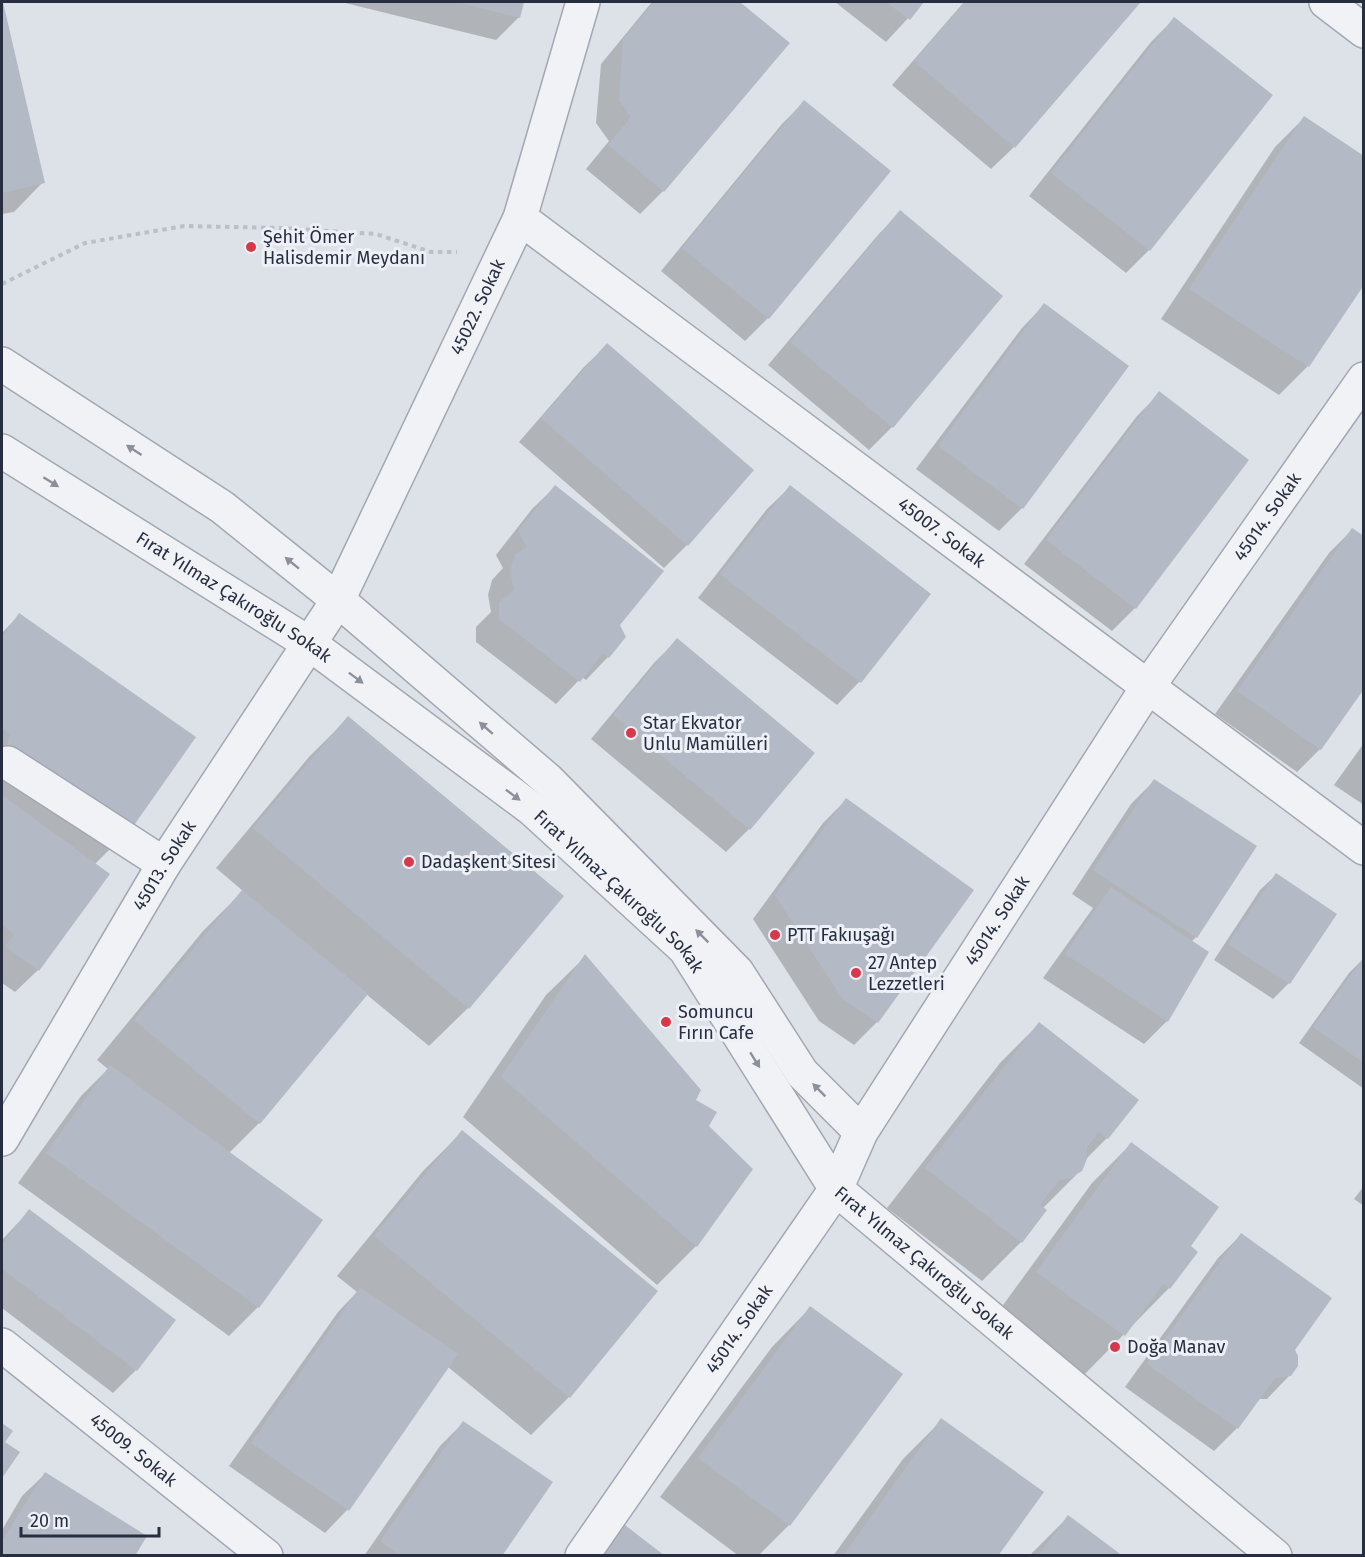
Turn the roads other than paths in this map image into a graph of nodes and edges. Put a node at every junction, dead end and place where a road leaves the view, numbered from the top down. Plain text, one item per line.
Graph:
1 (583, 2) edge
2 (1326, 2) edge
3 (1364, 31) edge
4 (520, 218) junction
5 (2, 364) edge
6 (1364, 379) edge
7 (2, 451) edge
8 (338, 600) junction
9 (310, 644) junction
10 (1147, 688) junction
11 (8, 764) dead end
12 (1364, 848) edge
13 (164, 864) junction
14 (861, 1132) junction
15 (2, 1139) edge
16 (836, 1189) junction
17 (2, 1345) edge
18 (266, 1556) edge
19 (582, 1556) edge
20 (1275, 1556) edge

1 - 4 street, 45022. Sokak
2 - 3 street
4 - 8 street, 45022. Sokak
4 - 10 street, 45007. Sokak
8 -> 5 street, Fırat Yılmaz Çakıroğlu Sokak
6 - 10 street, 45014. Sokak
7 -> 9 street, Fırat Yılmaz Çakıroğlu Sokak
8 - 9 street, 45013. Sokak
14 -> 8 street, Fırat Yılmaz Çakıroğlu Sokak
9 - 13 street, 45013. Sokak
9 -> 16 street, Fırat Yılmaz Çakıroğlu Sokak
10 - 12 street, 45007. Sokak
10 - 14 street, 45014. Sokak
11 - 13 street
13 - 15 street, 45013. Sokak
14 - 16 street, 45014. Sokak
16 - 19 street, 45014. Sokak
16 - 20 street, Fırat Yılmaz Çakıroğlu Sokak
17 - 18 street, 45009. Sokak

